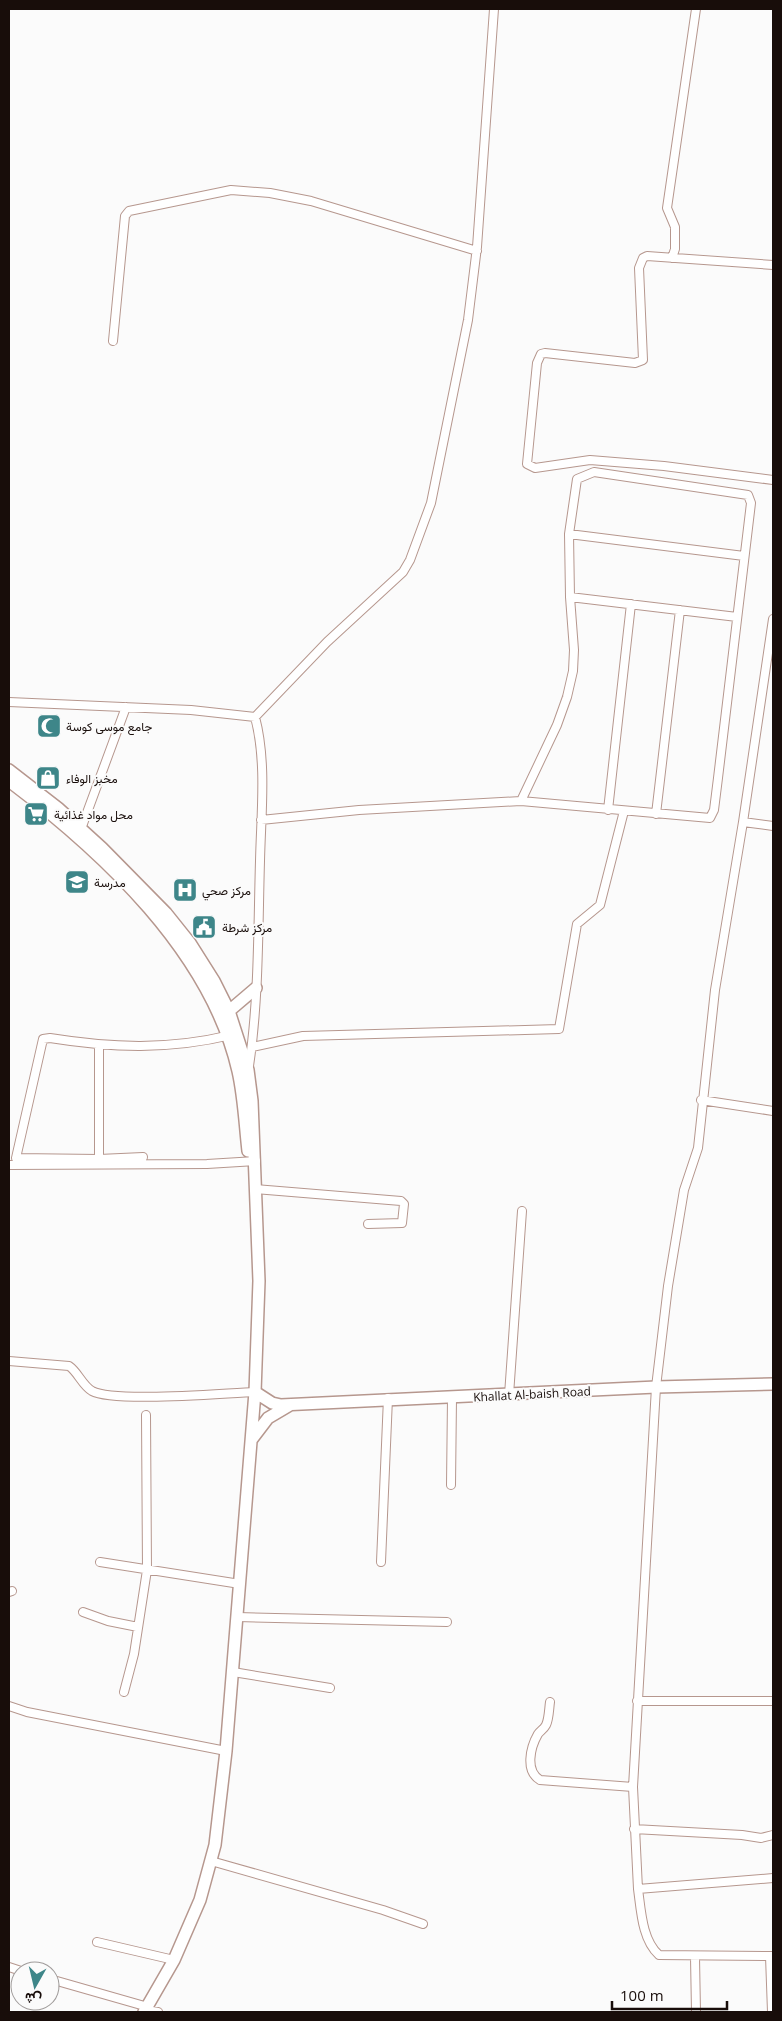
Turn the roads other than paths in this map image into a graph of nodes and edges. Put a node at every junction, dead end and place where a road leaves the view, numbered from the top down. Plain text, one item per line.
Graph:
1 (494, 9) edge
2 (696, 9) edge
3 (477, 251) junction
4 (672, 258) junction
5 (773, 265) edge
6 (114, 341) dead end
7 (773, 480) edge
8 (569, 534) junction
9 (744, 556) junction
10 (570, 597) junction
11 (630, 604) junction
12 (680, 610) junction
13 (737, 617) junction
14 (773, 619) edge
15 (9, 702) edge
16 (126, 707) junction
17 (255, 717) junction
18 (9, 770) edge
19 (9, 781) edge
20 (521, 801) junction
21 (608, 810) junction
22 (624, 811) junction
23 (656, 814) junction
24 (261, 820) junction
25 (743, 822) junction
26 (773, 826) edge
27 (81, 829) junction
28 (99, 852) junction
29 (182, 942) junction
30 (256, 988) junction
31 (228, 1011) junction
32 (232, 1035) junction
33 (99, 1046) junction
34 (252, 1047) junction
35 (248, 1070) junction
36 (701, 1100) junction
37 (773, 1111) edge
38 (143, 1157) dead end
39 (99, 1158) junction
40 (253, 1161) junction
41 (9, 1165) edge
42 (254, 1183) junction
43 (522, 1211) dead end
44 (368, 1224) dead end
45 (9, 1361) edge
46 (773, 1384) edge
47 (656, 1387) junction
48 (255, 1392) junction
49 (509, 1395) junction
50 (388, 1398) junction
51 (452, 1398) junction
52 (291, 1404) junction
53 (146, 1415) dead end
54 (252, 1439) junction
55 (451, 1485) dead end
56 (100, 1562) dead end
57 (381, 1562) dead end
58 (147, 1570) junction
59 (240, 1584) junction
60 (83, 1612) dead end
61 (238, 1618) junction
62 (446, 1622) dead end
63 (138, 1627) junction
64 (233, 1672) junction
65 (330, 1688) dead end
66 (124, 1692) dead end
67 (637, 1701) junction
68 (773, 1701) edge
69 (550, 1702) dead end
70 (9, 1706) edge
71 (226, 1751) junction
72 (633, 1787) junction
73 (634, 1829) junction
74 (773, 1835) edge
75 (212, 1861) junction
76 (773, 1878) edge
77 (638, 1889) junction
78 (423, 1924) dead end
79 (97, 1942) dead end
80 (772, 1956) edge
81 (695, 1957) junction
82 (174, 1960) junction
83 (60, 1982) edge
84 (146, 2010) edge
85 (158, 2012) edge
86 (696, 2012) edge
87 (772, 2012) edge

1 - 3 street
2 - 4 street
3 - 6 street
3 - 17 street
4 - 5 street
4 - 7 street
8 - 9 street
8 - 9 street
8 - 10 street
9 - 13 street
10 - 11 street
10 - 20 street
11 - 12 street
11 - 21 street
12 - 13 street
12 - 23 street
13 - 23 street
14 - 25 street
15 - 16 street
16 - 17 street
16 - 27 street
17 - 24 street
18 - 27 street
19 - 28 street
20 - 21 street
20 - 24 street
21 - 22 street
22 - 23 street
22 - 34 street
24 - 30 street
25 - 26 street
25 - 36 street
27 - 28 street
28 - 29 street
29 - 31 street
29 - 32 street
30 - 31 street
30 - 34 street
31 - 32 street
32 - 33 street
32 - 35 street
32 - 40 street
33 - 39 street
33 - 39 street
34 - 35 street
35 - 40 street
36 - 37 street
36 - 47 street
38 - 39 street
40 - 41 street
40 - 42 street
42 - 44 street
42 - 48 street
43 - 49 street
45 - 48 street
46 - 47 street, Khallat Al-baish Road
47 - 49 street, Khallat Al-baish Road
47 - 67 street
48 - 52 street
48 - 54 street
49 - 51 street, Khallat Al-baish Road
50 - 51 street, Khallat Al-baish Road
50 - 52 street, Khallat Al-baish Road
50 - 57 street
51 - 55 street
52 - 54 street
53 - 58 street
54 - 59 street
56 - 58 street
58 - 59 street
58 - 63 street
59 - 61 street
60 - 63 street
61 - 62 street
61 - 64 street
63 - 66 street
64 - 65 street
64 - 71 street
67 - 68 street
67 - 72 street
69 - 72 street
70 - 71 street
71 - 75 street
72 - 73 street
73 - 74 street
73 - 77 street
75 - 78 street
75 - 82 street
76 - 77 street
77 - 81 street
79 - 82 street
80 - 81 street
80 - 87 street
81 - 86 street
82 - 84 street
83 - 84 street
84 - 85 street

